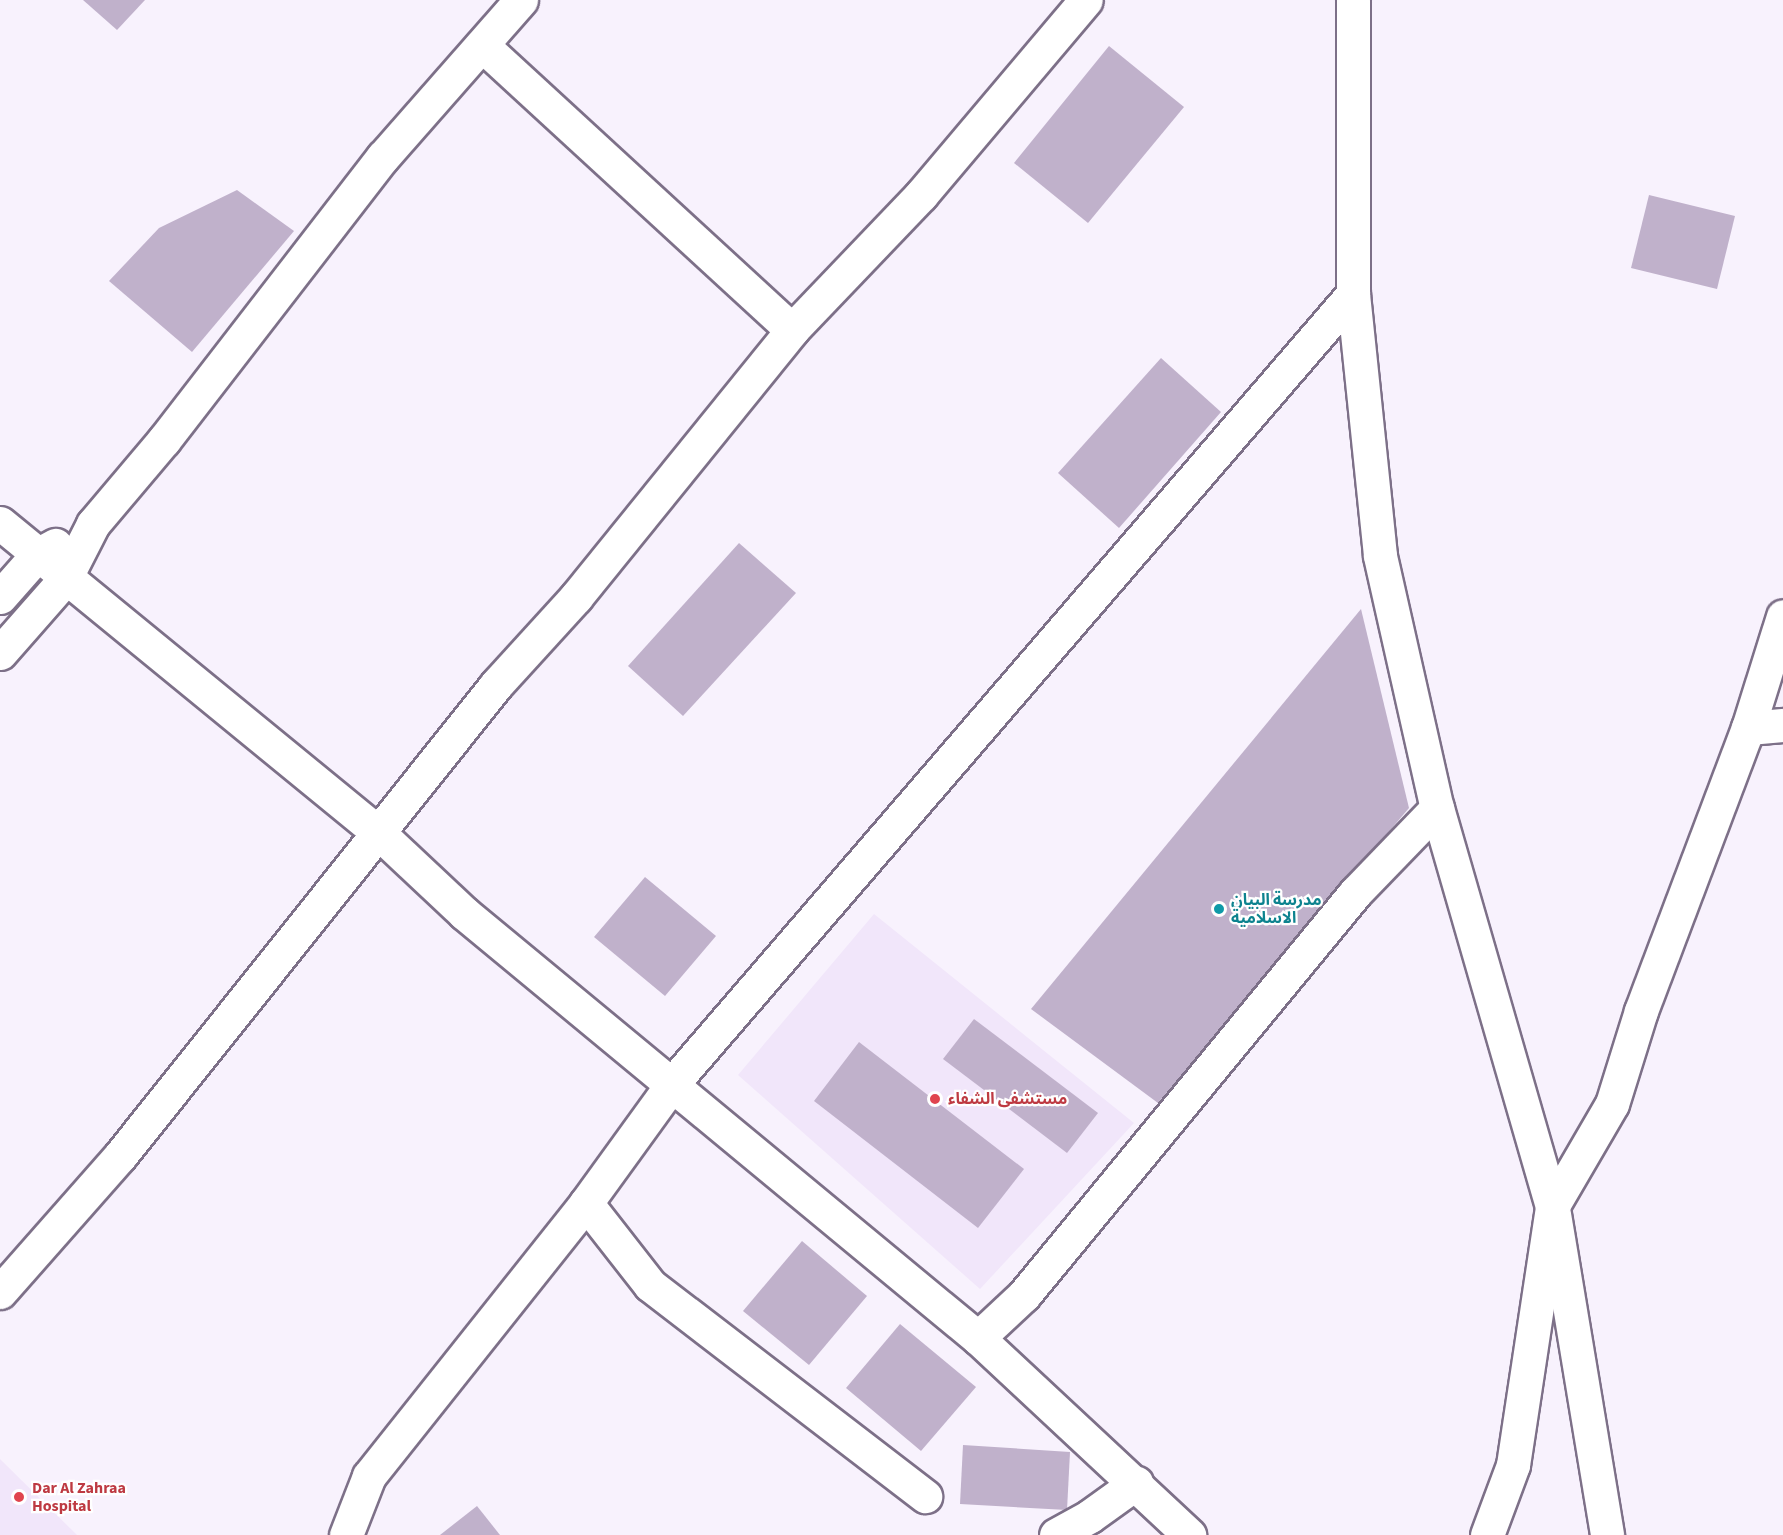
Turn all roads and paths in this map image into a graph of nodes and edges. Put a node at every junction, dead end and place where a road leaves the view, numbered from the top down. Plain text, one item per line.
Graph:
1 (520, 0) edge
2 (1086, 0) edge
3 (1353, 0) edge
4 (482, 45) junction
5 (1353, 294) junction
6 (792, 330) junction
7 (0, 523) edge
8 (93, 524) junction
9 (37, 555) junction
10 (64, 579) junction
11 (0, 597) edge
12 (1783, 616) edge
13 (0, 653) edge
14 (1783, 725) edge
15 (1748, 729) junction
16 (1437, 808) junction
17 (380, 834) junction
18 (672, 1084) junction
19 (586, 1203) junction
20 (1552, 1207) junction
21 (0, 1292) edge
22 (978, 1338) junction
23 (1136, 1483) junction
24 (925, 1496) dead end
25 (346, 1535) edge
26 (1056, 1535) edge
27 (1189, 1535) edge
28 (1487, 1535) edge
29 (1607, 1535) edge

1 - 4 street
2 - 6 street
3 - 5 street
4 - 6 street
4 - 8 street
5 - 16 street
5 - 18 street
6 - 17 street
7 - 9 street
8 - 9 street
8 - 10 street
9 - 10 street
9 - 11 street
10 - 13 street
10 - 17 street
12 - 15 street
14 - 15 street
15 - 20 street
16 - 20 street
16 - 22 street
17 - 18 street
17 - 21 street
18 - 19 street
18 - 22 street
19 - 24 street
19 - 25 street
20 - 28 street
20 - 29 street
22 - 23 street
23 - 26 street
23 - 27 street

